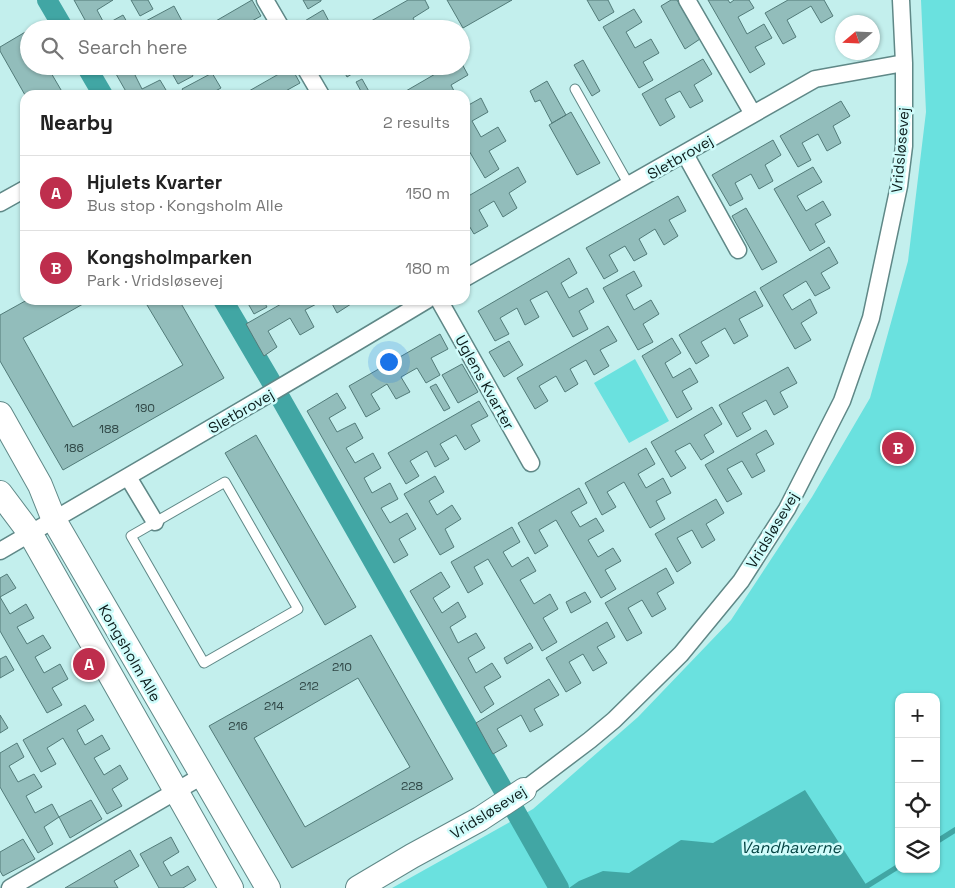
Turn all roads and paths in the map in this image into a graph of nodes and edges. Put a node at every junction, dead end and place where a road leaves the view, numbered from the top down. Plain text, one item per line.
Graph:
1 (265, 0) edge
2 (687, 0) edge
3 (902, 0) edge
4 (277, 20) edge
5 (904, 63) junction
6 (309, 75) edge
7 (574, 89) dead end
8 (318, 90) edge
9 (753, 114) junction
10 (685, 154) junction
11 (629, 185) junction
12 (20, 192) edge
13 (0, 203) edge
14 (738, 250) dead end
15 (470, 275) edge
16 (419, 305) edge
17 (442, 305) edge
18 (0, 414) edge
19 (531, 463) dead end
20 (128, 477) junction
21 (0, 493) edge
22 (54, 520) junction
23 (154, 522) junction
24 (30, 533) junction
25 (0, 550) edge
26 (202, 776) junction
27 (524, 790) joint
28 (176, 791) junction
29 (10, 888) edge
30 (231, 888) edge
31 (268, 888) edge
32 (358, 888) edge

1 - 4 street
2 - 9 street
3 - 5 street, Vridsløsevej
5 - 9 street, Sletbrovej
5 - 27 street, Vridsløsevej
6 - 8 street
7 - 11 lane
9 - 10 street, Sletbrovej
10 - 11 street, Sletbrovej
10 - 14 street
11 - 15 street, Sletbrovej
12 - 13 street
16 - 20 street, Sletbrovej
17 - 19 street, Uglens Kvarter
18 - 22 street, Kongsholm Alle
20 - 22 street, Sletbrovej
20 - 23 street
21 - 24 street, Kongsholm Alle
22 - 24 street, Sletbrovej
22 - 26 street, Kongsholm Alle
23 - 23 lane
24 - 25 street, Sletbrovej
24 - 28 street, Kongsholm Alle
26 - 28 street
26 - 31 street, Kongsholm Alle
27 - 32 street, Vridsløsevej
28 - 29 street
28 - 30 street, Kongsholm Alle

